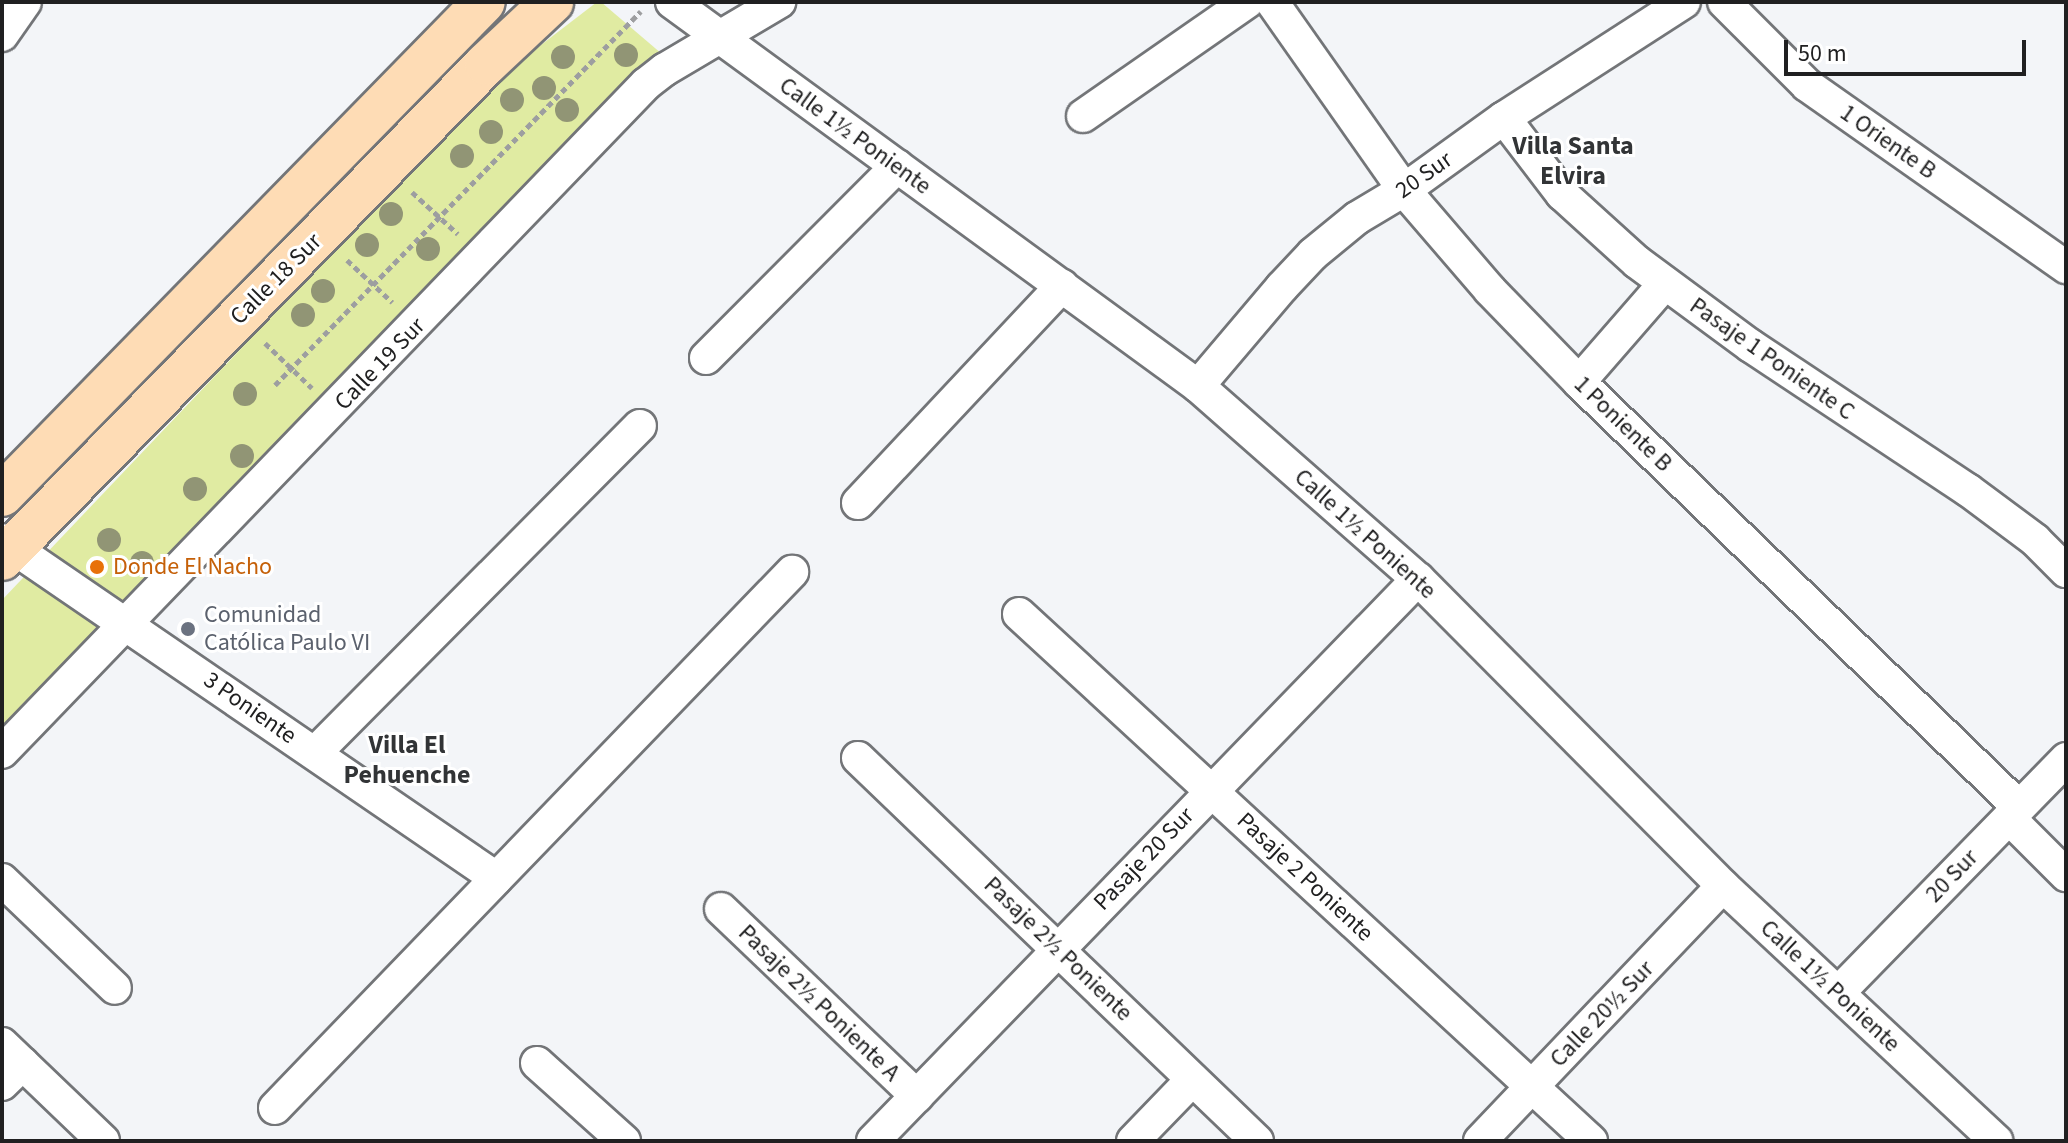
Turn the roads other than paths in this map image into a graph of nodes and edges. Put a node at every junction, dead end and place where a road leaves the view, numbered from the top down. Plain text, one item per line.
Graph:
1 (25, 2) edge
2 (484, 2) edge
3 (552, 2) edge
4 (672, 2) edge
5 (779, 2) edge
6 (1247, 2) edge
7 (1272, 2) edge
8 (1684, 2) edge
9 (1724, 2) edge
10 (2, 35) edge
11 (720, 38) junction
12 (1083, 116) dead end
13 (1504, 118) junction
14 (897, 166) junction
15 (1404, 190) junction
16 (2066, 267) edge
17 (1665, 283) junction
18 (1062, 286) junction
19 (706, 358) dead end
20 (1579, 382) junction
21 (1198, 386) junction
22 (640, 426) dead end
23 (2, 495) edge
24 (858, 503) dead end
25 (6, 549) edge
26 (2066, 571) edge
27 (792, 572) dead end
28 (1418, 579) junction
29 (1019, 614) dead end
30 (128, 623) junction
31 (2, 752) edge
32 (315, 753) junction
33 (858, 758) dead end
34 (2066, 759) edge
35 (1210, 790) junction
36 (2014, 813) junction
37 (2066, 875) edge
38 (496, 878) junction
39 (2, 880) edge
40 (1723, 886) junction
41 (721, 909) dead end
42 (1059, 948) junction
43 (115, 988) dead end
44 (1838, 993) junction
45 (537, 1063) dead end
46 (9, 1064) edge
47 (1192, 1080) junction
48 (1532, 1087) junction
49 (917, 1096) junction
50 (275, 1108) dead end
51 (103, 1141) edge
52 (624, 1141) edge
53 (873, 1141) edge
54 (1133, 1141) edge
55 (1257, 1141) edge
56 (1480, 1141) edge
57 (1591, 1141) edge
58 (1996, 1141) edge

1 - 10 street
2 - 23 main road, Calle 18 Sur
3 - 25 main road, Calle 18 Sur
4 - 11 street, Calle 1½ Poniente
5 - 11 street, Calle 19 Sur
6 - 12 street
7 - 15 street, 1 Poniente B
8 - 13 street, 20 Sur
9 - 16 street, 1 Oriente B
11 - 14 street, Calle 1½ Poniente
11 - 30 street, Calle 19 Sur
13 - 15 street, 20 Sur
13 - 17 street, Pasaje 1 Poniente C
14 - 18 street, Calle 1½ Poniente
14 - 19 street
15 - 20 street, 1 Poniente B
15 - 21 street, 20 Sur
17 - 20 street
17 - 26 street, Pasaje 1 Poniente C
18 - 21 street, Calle 1½ Poniente
18 - 24 street
20 - 36 street, 1 Poniente B
21 - 28 street, Calle 1½ Poniente
22 - 32 street
25 - 30 street, 3 Poniente
27 - 38 street
28 - 35 street, Pasaje 20 Sur
28 - 40 street, Calle 1½ Poniente
29 - 35 street, Pasaje 2 Poniente
30 - 31 street, Calle 19 Sur
30 - 32 street, 3 Poniente
32 - 38 street, 3 Poniente
33 - 42 street, Pasaje 2½ Poniente
34 - 36 street, 20 Sur
35 - 42 street, Pasaje 20 Sur
35 - 48 street, Pasaje 2 Poniente
36 - 37 street, 1 Poniente B
36 - 44 street, 20 Sur
38 - 50 street
39 - 43 street
40 - 44 street, Calle 1½ Poniente
40 - 48 street, Calle 20½ Sur
41 - 49 street, Pasaje 2½ Poniente A
42 - 47 street, Pasaje 2½ Poniente
42 - 49 street, Pasaje 20 Sur
44 - 58 street, Calle 1½ Poniente
45 - 52 street
46 - 51 street
47 - 54 street
47 - 55 street, Pasaje 2½ Poniente
48 - 56 street, Calle 20½ Sur
48 - 57 street, Pasaje 2 Poniente
49 - 53 street, Pasaje 20 Sur

